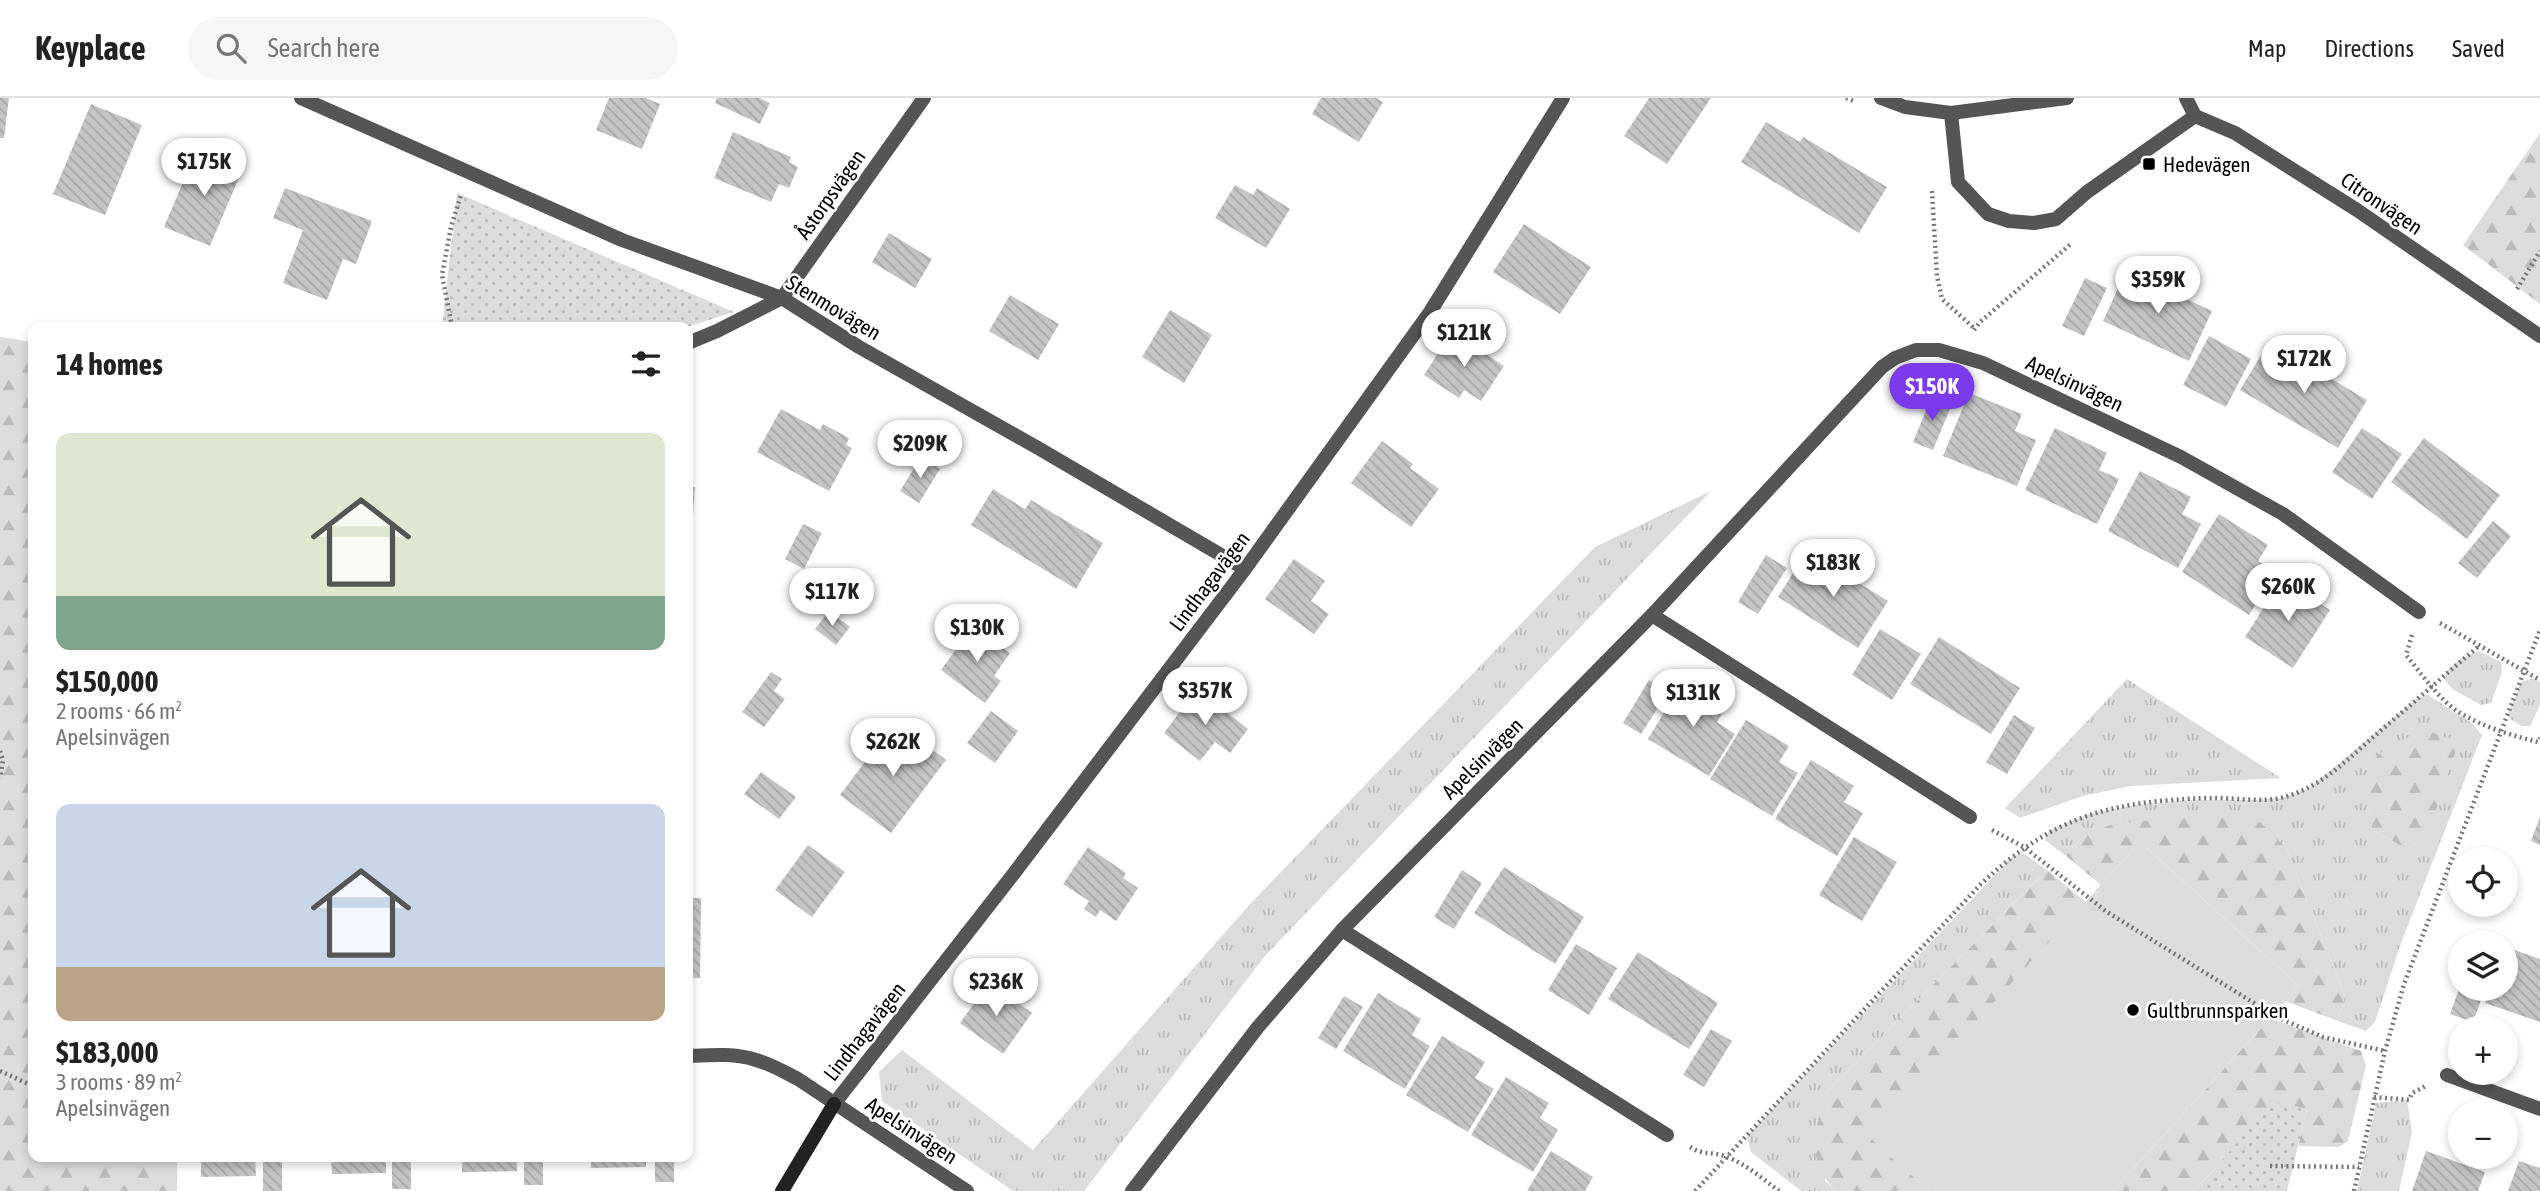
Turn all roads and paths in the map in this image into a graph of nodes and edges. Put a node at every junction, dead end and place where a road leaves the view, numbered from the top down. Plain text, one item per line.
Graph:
1 (301, 98) edge
2 (924, 98) edge
3 (1563, 98) edge
4 (1846, 98) edge
5 (1881, 98) edge
6 (2067, 98) edge
7 (2186, 98) edge
8 (1867, 107) dead end
9 (1951, 113) junction
10 (2195, 116) junction
11 (469, 171) junction
12 (1931, 179) dead end
13 (2080, 235) dead end
14 (2540, 251) edge
15 (782, 298) junction
16 (2503, 310) junction
17 (451, 322) edge
18 (1975, 329) junction
19 (2540, 336) edge
20 (693, 341) edge
21 (1962, 356) junction
22 (1245, 569) junction
23 (2419, 612) junction
24 (1652, 615) junction
25 (2540, 630) edge
26 (2480, 645) junction
27 (2524, 670) junction
28 (2540, 680) edge
29 (2432, 686) junction
30 (2499, 732) junction
31 (2540, 738) edge
32 (0, 751) edge
33 (0, 778) edge
34 (1970, 817) joint
35 (2024, 847) junction
36 (1342, 930) junction
37 (2385, 1051) junction
38 (693, 1056) edge
39 (0, 1071) edge
40 (2447, 1075) joint
41 (28, 1084) edge
42 (2374, 1097) junction
43 (834, 1104) junction
44 (2540, 1109) edge
45 (1668, 1135) joint
46 (1727, 1157) junction
47 (2270, 1166) dead end
48 (2359, 1167) junction
49 (782, 1191) edge
50 (967, 1191) edge
51 (1132, 1191) edge
52 (1695, 1191) edge
53 (1779, 1191) edge
54 (2354, 1191) edge

1 - 11 street, Stenmovägen
2 - 15 street, Åstorpsvägen
3 - 22 street, Lindhagavägen
4 - 8 path
5 - 9 street
6 - 9 street
7 - 10 street
9 - 10 street
10 - 16 street, Citronvägen
11 - 15 street, Stenmovägen
11 - 17 path
12 - 18 path
13 - 18 path
14 - 16 path
15 - 20 street, Åstorpsvägen
15 - 22 street, Stenmovägen
16 - 19 street, Citronvägen
18 - 21 path
21 - 23 street, Apelsinvägen
21 - 24 street, Apelsinvägen
22 - 43 street, Lindhagavägen
23 - 26 path
23 - 29 path
24 - 34 street
24 - 36 street, Apelsinvägen
25 - 27 path
26 - 27 path
26 - 29 path
27 - 28 path
27 - 30 path
29 - 30 path
29 - 35 path
30 - 31 path
30 - 37 path
32 - 33 path
34 - 35 path
35 - 37 path
35 - 46 path
36 - 45 street
36 - 51 street, Apelsinvägen
37 - 42 path
38 - 43 street, Apelsinvägen
39 - 41 path
40 - 42 path
40 - 44 street
42 - 48 path
43 - 49 street
43 - 50 street, Apelsinvägen
45 - 46 path
46 - 52 path
46 - 53 path
47 - 48 path
48 - 54 path

